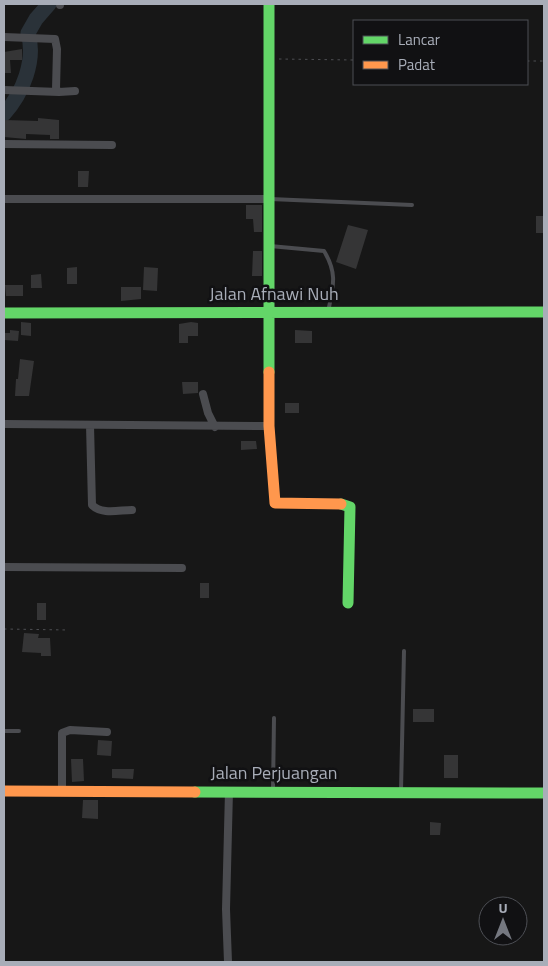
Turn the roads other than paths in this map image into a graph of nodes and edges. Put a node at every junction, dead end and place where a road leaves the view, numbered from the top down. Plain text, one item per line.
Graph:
1 (270, 4) edge
2 (4, 36) edge
3 (4, 90) edge
4 (75, 91) dead end
5 (59, 92) junction
6 (4, 144) edge
7 (112, 145) dead end
8 (4, 199) edge
9 (269, 199) junction
10 (412, 205) dead end
11 (270, 246) junction
12 (270, 311) junction
13 (328, 312) junction
14 (544, 312) edge
15 (4, 313) edge
16 (203, 394) dead end
17 (4, 424) edge
18 (90, 425) junction
19 (270, 426) junction
20 (215, 427) junction
21 (132, 510) dead end
22 (4, 566) edge
23 (182, 568) dead end
24 (348, 603) dead end
25 (404, 651) dead end
26 (274, 718) dead end
27 (4, 731) edge
28 (19, 731) dead end
29 (107, 732) dead end
30 (62, 790) junction
31 (273, 790) junction
32 (4, 791) edge
33 (401, 791) junction
34 (229, 792) junction
35 (544, 793) edge
36 (228, 962) edge

1 - 9 street
2 - 5 street
3 - 5 street
4 - 5 street
6 - 7 street
8 - 9 street
9 - 10 lane
9 - 11 street
11 - 12 street
11 - 13 lane
12 - 13 street, Jalan Afnawi Nuh
12 - 15 street, Jalan Afnawi Nuh
12 - 19 street
13 - 14 street, Jalan Afnawi Nuh
16 - 20 street
17 - 18 street
18 - 20 street
18 - 21 street
19 - 20 street
19 - 24 street
22 - 23 street
25 - 33 lane
26 - 31 lane
27 - 28 lane
29 - 30 street
30 - 32 street, Jalan Perjuangan
30 - 34 street, Jalan Perjuangan
31 - 33 street, Jalan Perjuangan
31 - 34 street, Jalan Perjuangan
33 - 35 street, Jalan Perjuangan
34 - 36 street

